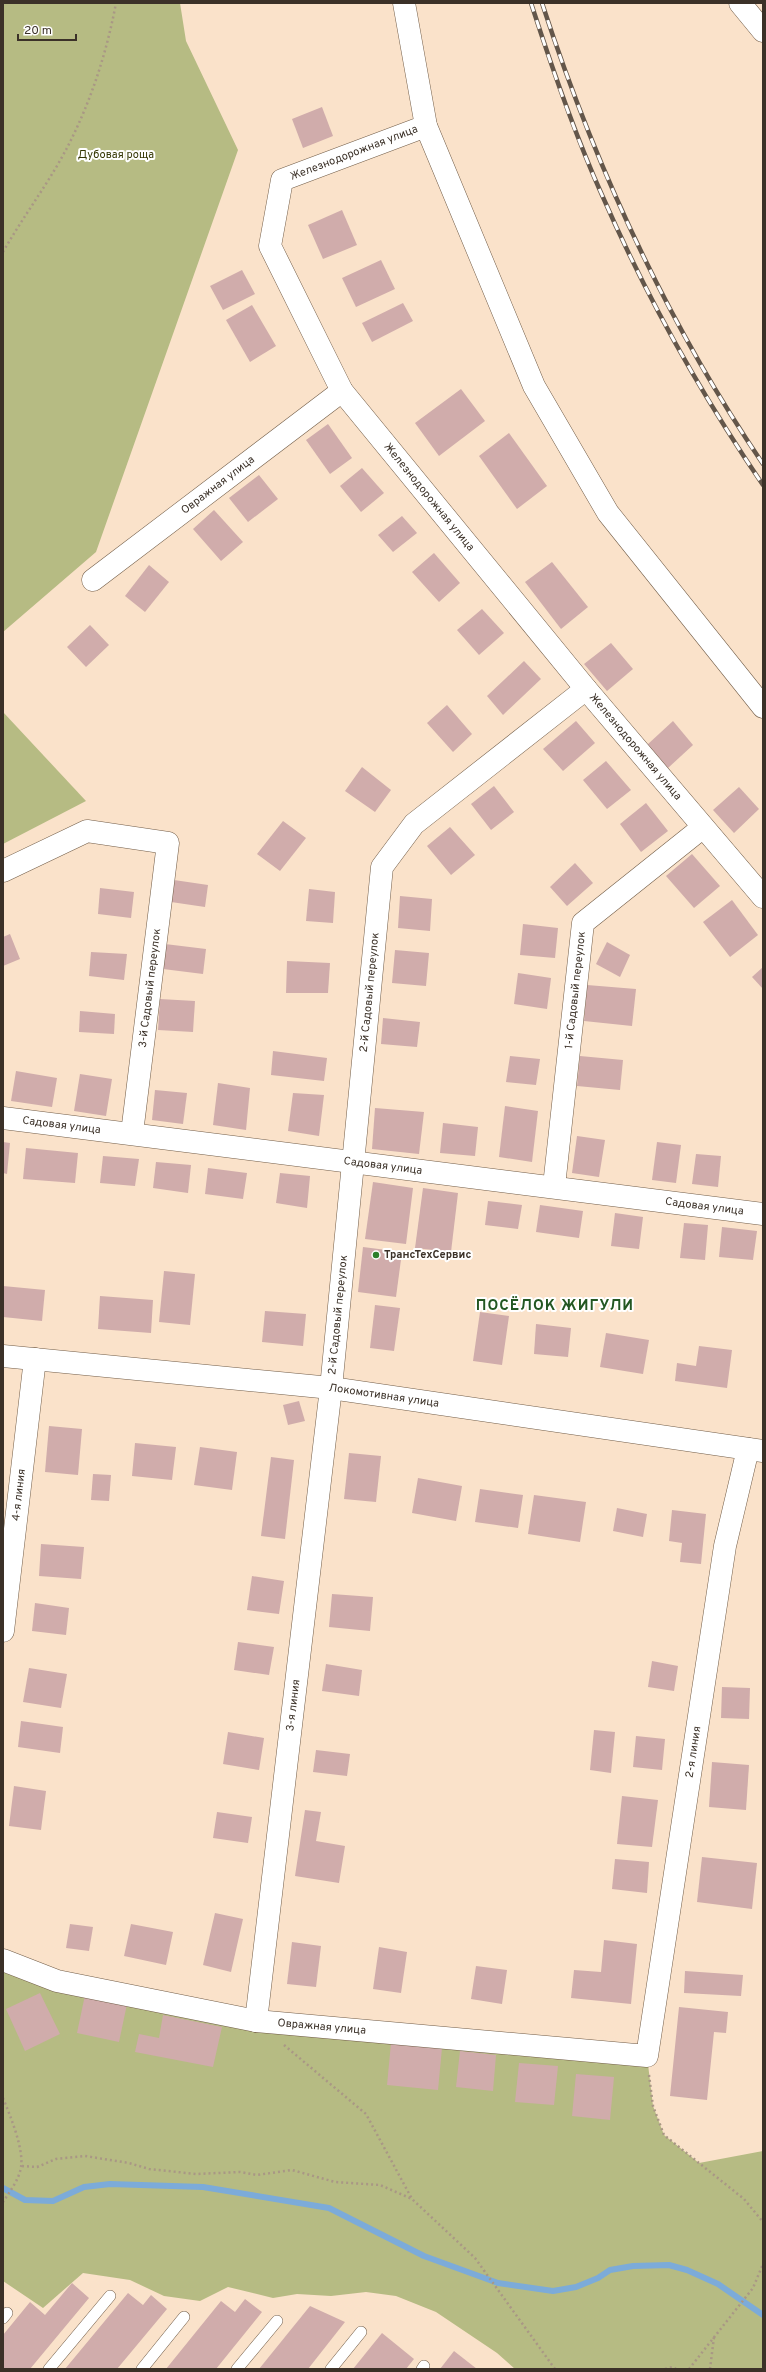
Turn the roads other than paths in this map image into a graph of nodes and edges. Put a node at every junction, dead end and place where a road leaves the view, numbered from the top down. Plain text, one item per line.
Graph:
1 (404, 3) edge
2 (740, 3) edge
3 (763, 31) edge
4 (426, 126) junction
5 (342, 391) junction
6 (93, 580) dead end
7 (586, 688) junction
8 (763, 707) edge
9 (702, 828) junction
10 (3, 871) edge
11 (763, 897) edge
12 (3, 1118) edge
13 (132, 1133) junction
14 (352, 1162) junction
15 (554, 1186) junction
16 (763, 1214) edge
17 (3, 1356) edge
18 (35, 1359) junction
19 (331, 1388) junction
20 (755, 1450) edge
21 (3, 1631) edge
22 (3, 1960) edge
23 (256, 2022) junction
24 (647, 2056) joint
25 (110, 2296) dead end
26 (184, 2316) dead end
27 (277, 2321) dead end
28 (361, 2332) dead end
29 (49, 2369) edge
30 (142, 2369) edge
31 (237, 2369) edge
32 (331, 2369) edge

1 - 4 street
2 - 3 street
4 - 5 street, Железнодорожная улица
4 - 8 street
5 - 6 street, Овражная улица
5 - 7 street, Железнодорожная улица
7 - 9 street, Железнодорожная улица
7 - 14 street, 2-й Садовый переулок
9 - 11 street, Железнодорожная улица
9 - 15 street, 1-й Садовый переулок
10 - 13 street, 3-й Садовый переулок
12 - 13 street, Садовая улица
13 - 14 street, Садовая улица
14 - 15 street, Садовая улица
14 - 19 street, 2-й Садовый переулок
15 - 16 street, Садовая улица
17 - 18 street, Локомотивная улица
18 - 19 street, Локомотивная улица
18 - 21 street, 4-я линия
19 - 20 street, Локомотивная улица
19 - 23 street, 3-я линия
20 - 24 street, 2-я линия
22 - 23 street, Овражная улица
23 - 24 street, Овражная улица
25 - 29 lane
26 - 30 lane
27 - 31 lane
28 - 32 lane

